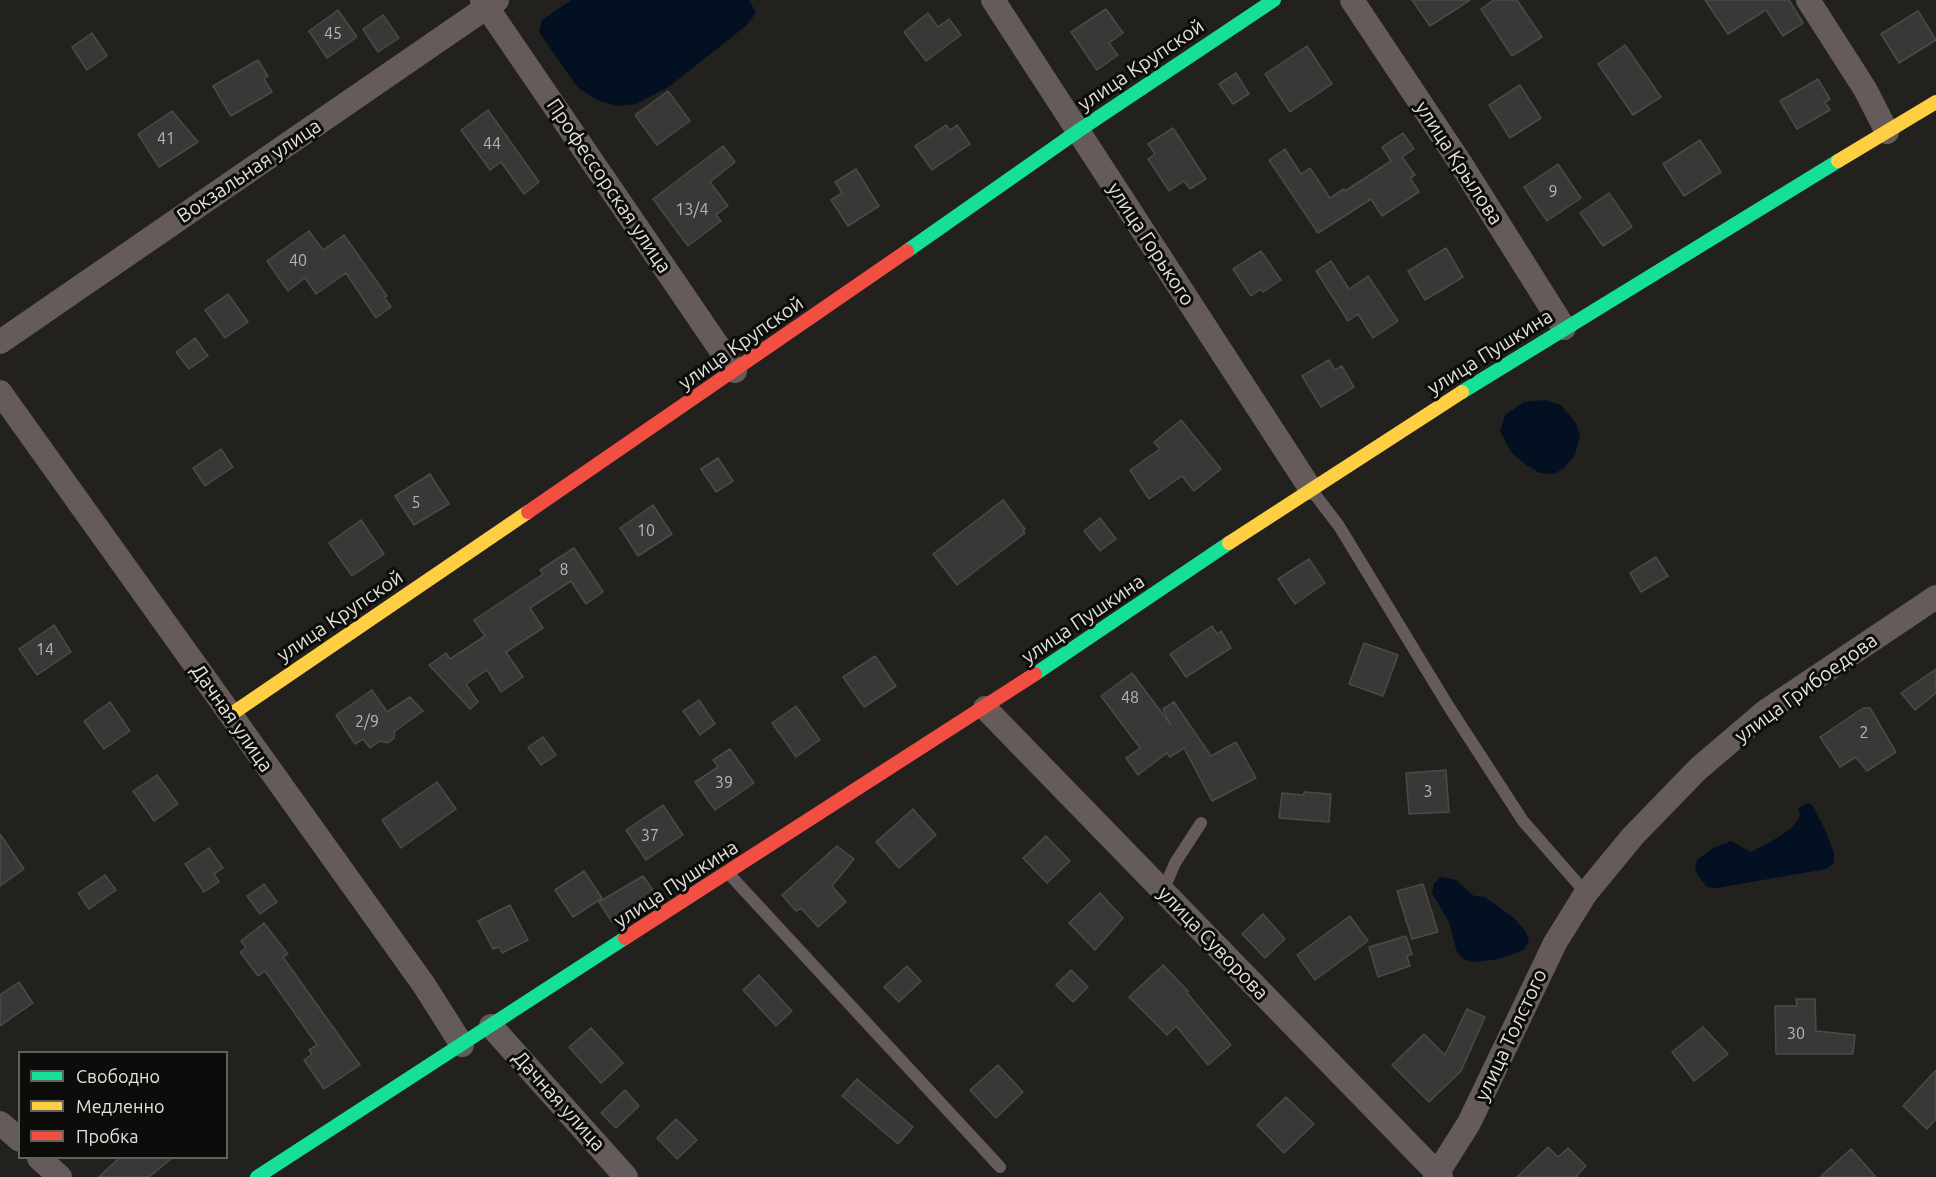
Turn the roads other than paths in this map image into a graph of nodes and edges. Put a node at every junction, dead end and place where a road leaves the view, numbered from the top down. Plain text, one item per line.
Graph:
1 (993, 0) edge
2 (1274, 0) edge
3 (1352, 0) edge
4 (1808, 0) edge
5 (489, 2) edge
6 (1936, 102) edge
7 (1078, 132) junction
8 (1887, 132) junction
9 (1564, 328) junction
10 (0, 342) edge
11 (735, 371) junction
12 (0, 392) edge
13 (1310, 488) junction
14 (1936, 597) edge
15 (985, 708) junction
16 (230, 715) junction
17 (1201, 823) dead end
18 (728, 873) junction
19 (1163, 891) junction
20 (1586, 892) junction
21 (491, 1026) junction
22 (462, 1045) junction
23 (0, 1122) edge
24 (18, 1138) edge
25 (40, 1159) edge
26 (1000, 1167) dead end
27 (1438, 1176) edge
28 (60, 1177) edge
29 (257, 1177) edge
30 (626, 1177) edge

1 - 7 street, улица Горького
2 - 7 street, улица Крупской
3 - 9 street, улица Крылова
4 - 8 street
5 - 10 street, Вокзальная улица
5 - 11 street, Профессорская улица
6 - 8 street, улица Пушкина
7 - 11 street, улица Крупской
7 - 13 street, улица Горького
8 - 9 street, улица Пушкина
9 - 13 street, улица Пушкина
11 - 16 street, улица Крупской
12 - 16 street, Дачная улица
13 - 15 street, улица Пушкина
13 - 20 lane
14 - 20 street, улица Грибоедова
15 - 18 street, улица Пушкина
15 - 19 street, улица Суворова
16 - 22 street, Дачная улица
17 - 19 lane
18 - 21 street, улица Пушкина
18 - 26 lane
19 - 27 street, улица Суворова
20 - 27 street, улица Толстого
21 - 22 street, улица Пушкина
21 - 30 street, Дачная улица
22 - 29 street, улица Пушкина
23 - 24 street
25 - 28 street

